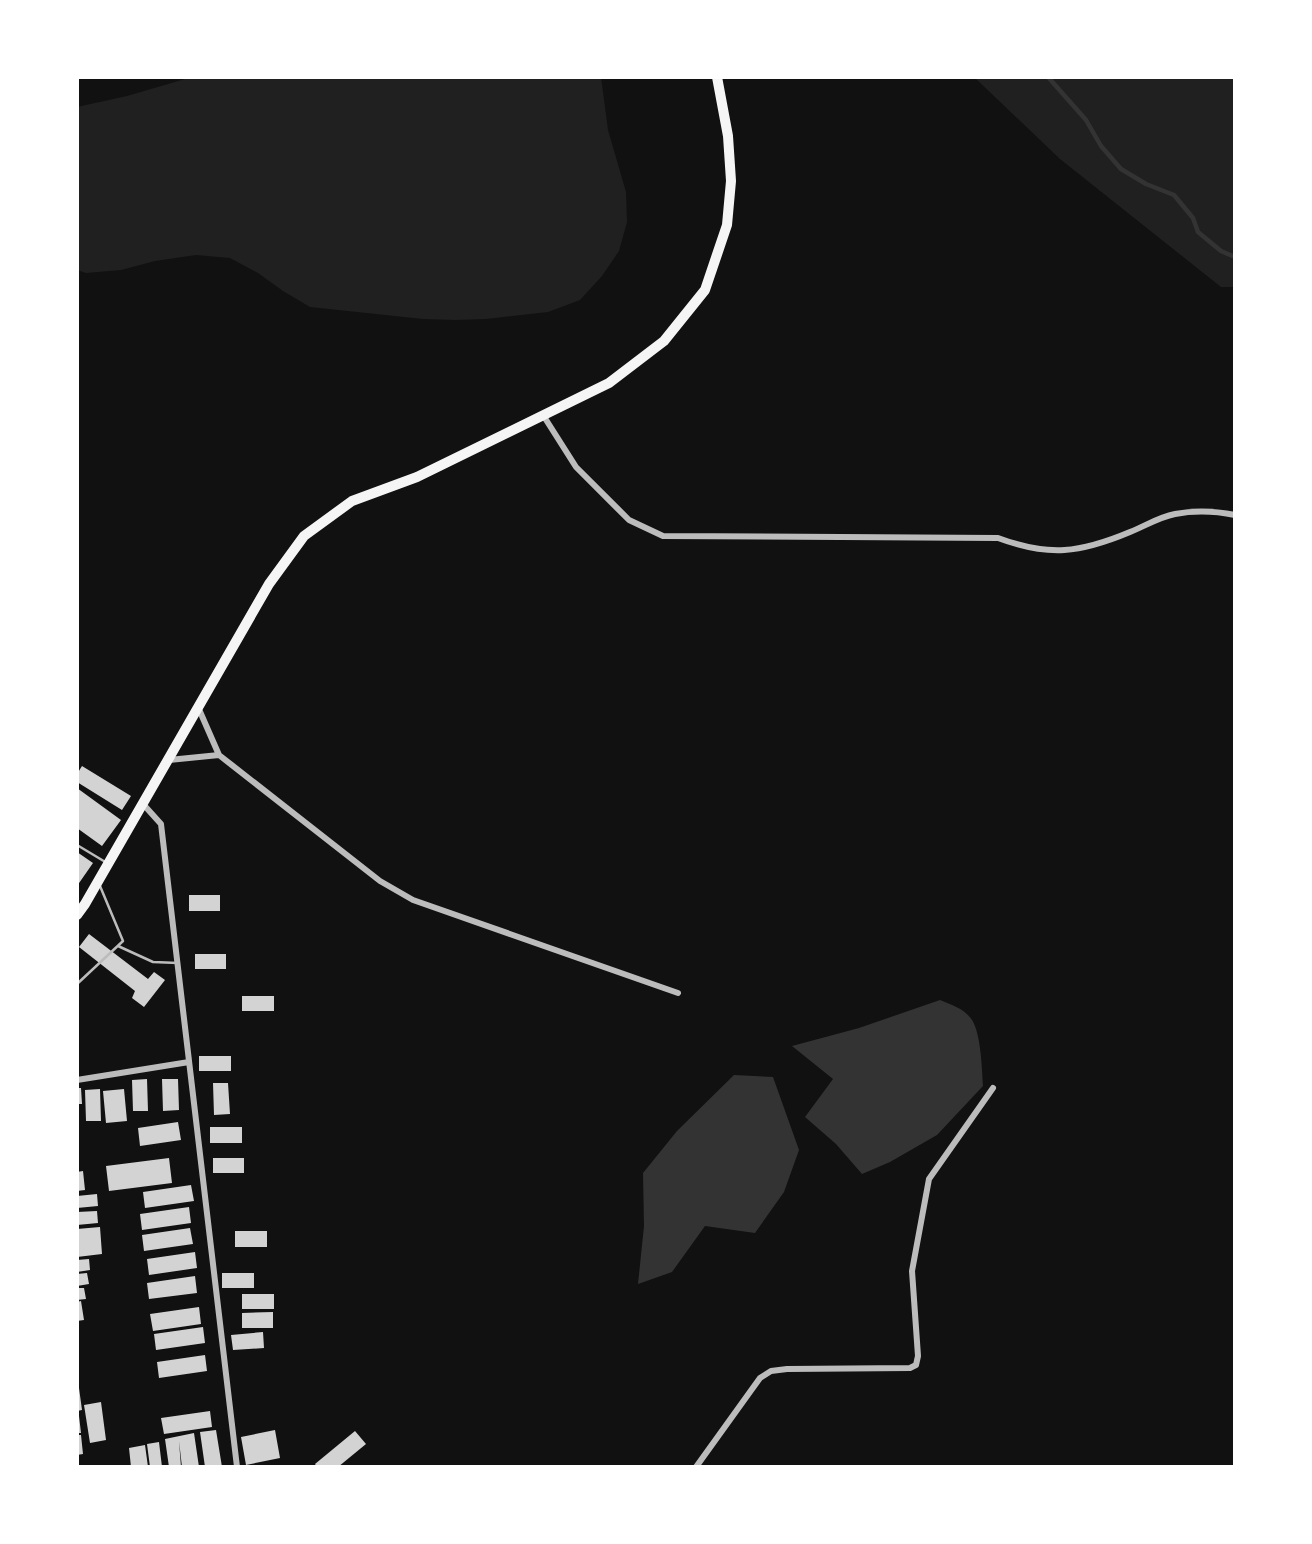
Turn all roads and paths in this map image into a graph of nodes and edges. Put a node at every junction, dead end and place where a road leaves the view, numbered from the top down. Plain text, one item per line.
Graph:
1 (717, 77) edge
2 (543, 415) junction
3 (1235, 515) edge
4 (198, 707) junction
5 (219, 755) junction
6 (168, 760) junction
7 (143, 804) junction
8 (77, 845) edge
9 (108, 864) junction
10 (99, 881) junction
11 (78, 912) edge
12 (118, 946) junction
13 (177, 963) junction
14 (77, 984) edge
15 (678, 993) dead end
16 (189, 1062) junction
17 (77, 1080) edge
18 (993, 1088) dead end
19 (237, 1467) edge
20 (696, 1467) edge

1 - 2 main road
2 - 3 street
2 - 4 main road
4 - 5 street
4 - 6 main road
5 - 6 street
5 - 15 street
6 - 7 main road
7 - 9 main road
7 - 13 street
8 - 9 lane
9 - 10 main road
10 - 11 main road
10 - 12 lane
12 - 13 lane
12 - 14 lane
13 - 16 street
16 - 17 street
16 - 19 street
18 - 20 street

